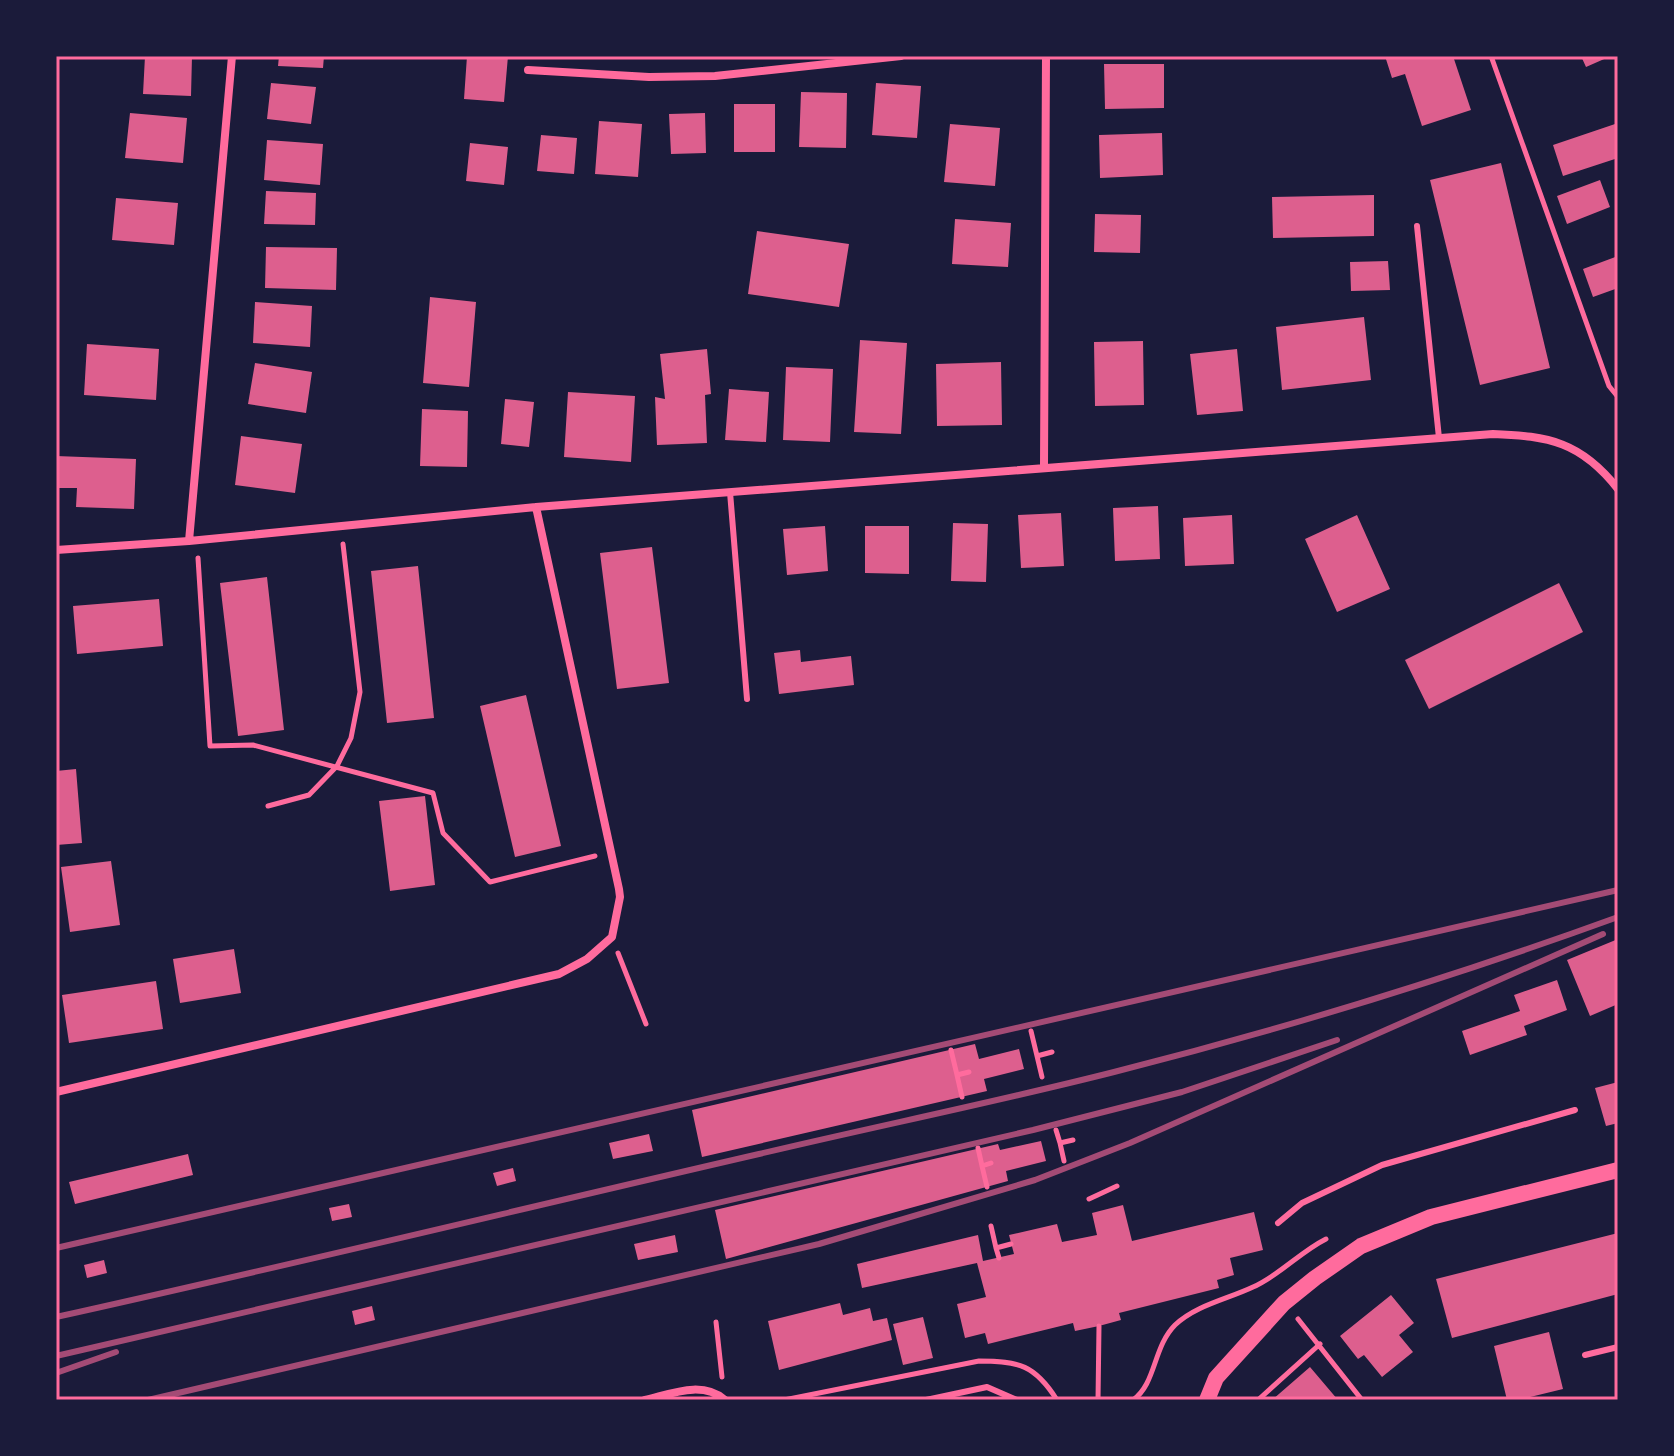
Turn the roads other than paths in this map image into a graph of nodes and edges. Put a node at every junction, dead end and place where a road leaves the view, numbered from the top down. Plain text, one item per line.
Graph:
1 (232, 56) edge
2 (901, 56) edge
3 (1046, 56) edge
4 (528, 70) dead end
5 (1417, 226) dead end
6 (1439, 438) junction
7 (1044, 467) junction
8 (1618, 489) edge
9 (730, 492) junction
10 (536, 507) junction
11 (189, 541) junction
12 (56, 550) edge
13 (747, 699) dead end
14 (56, 1092) edge
15 (1575, 1110) dead end
16 (1618, 1170) edge
17 (1278, 1223) dead end
18 (1618, 1347) edge
19 (1585, 1355) dead end
20 (645, 1400) edge
21 (724, 1400) edge
22 (926, 1400) edge
23 (1017, 1400) edge
24 (1207, 1400) edge

1 - 11 street
2 - 4 street
3 - 7 street
5 - 6 lane
6 - 7 street
6 - 8 street
7 - 9 street
9 - 10 street
9 - 13 lane
10 - 11 street
10 - 14 street
11 - 12 street
15 - 17 lane
16 - 24 main road
18 - 19 lane
20 - 21 street
22 - 23 lane

